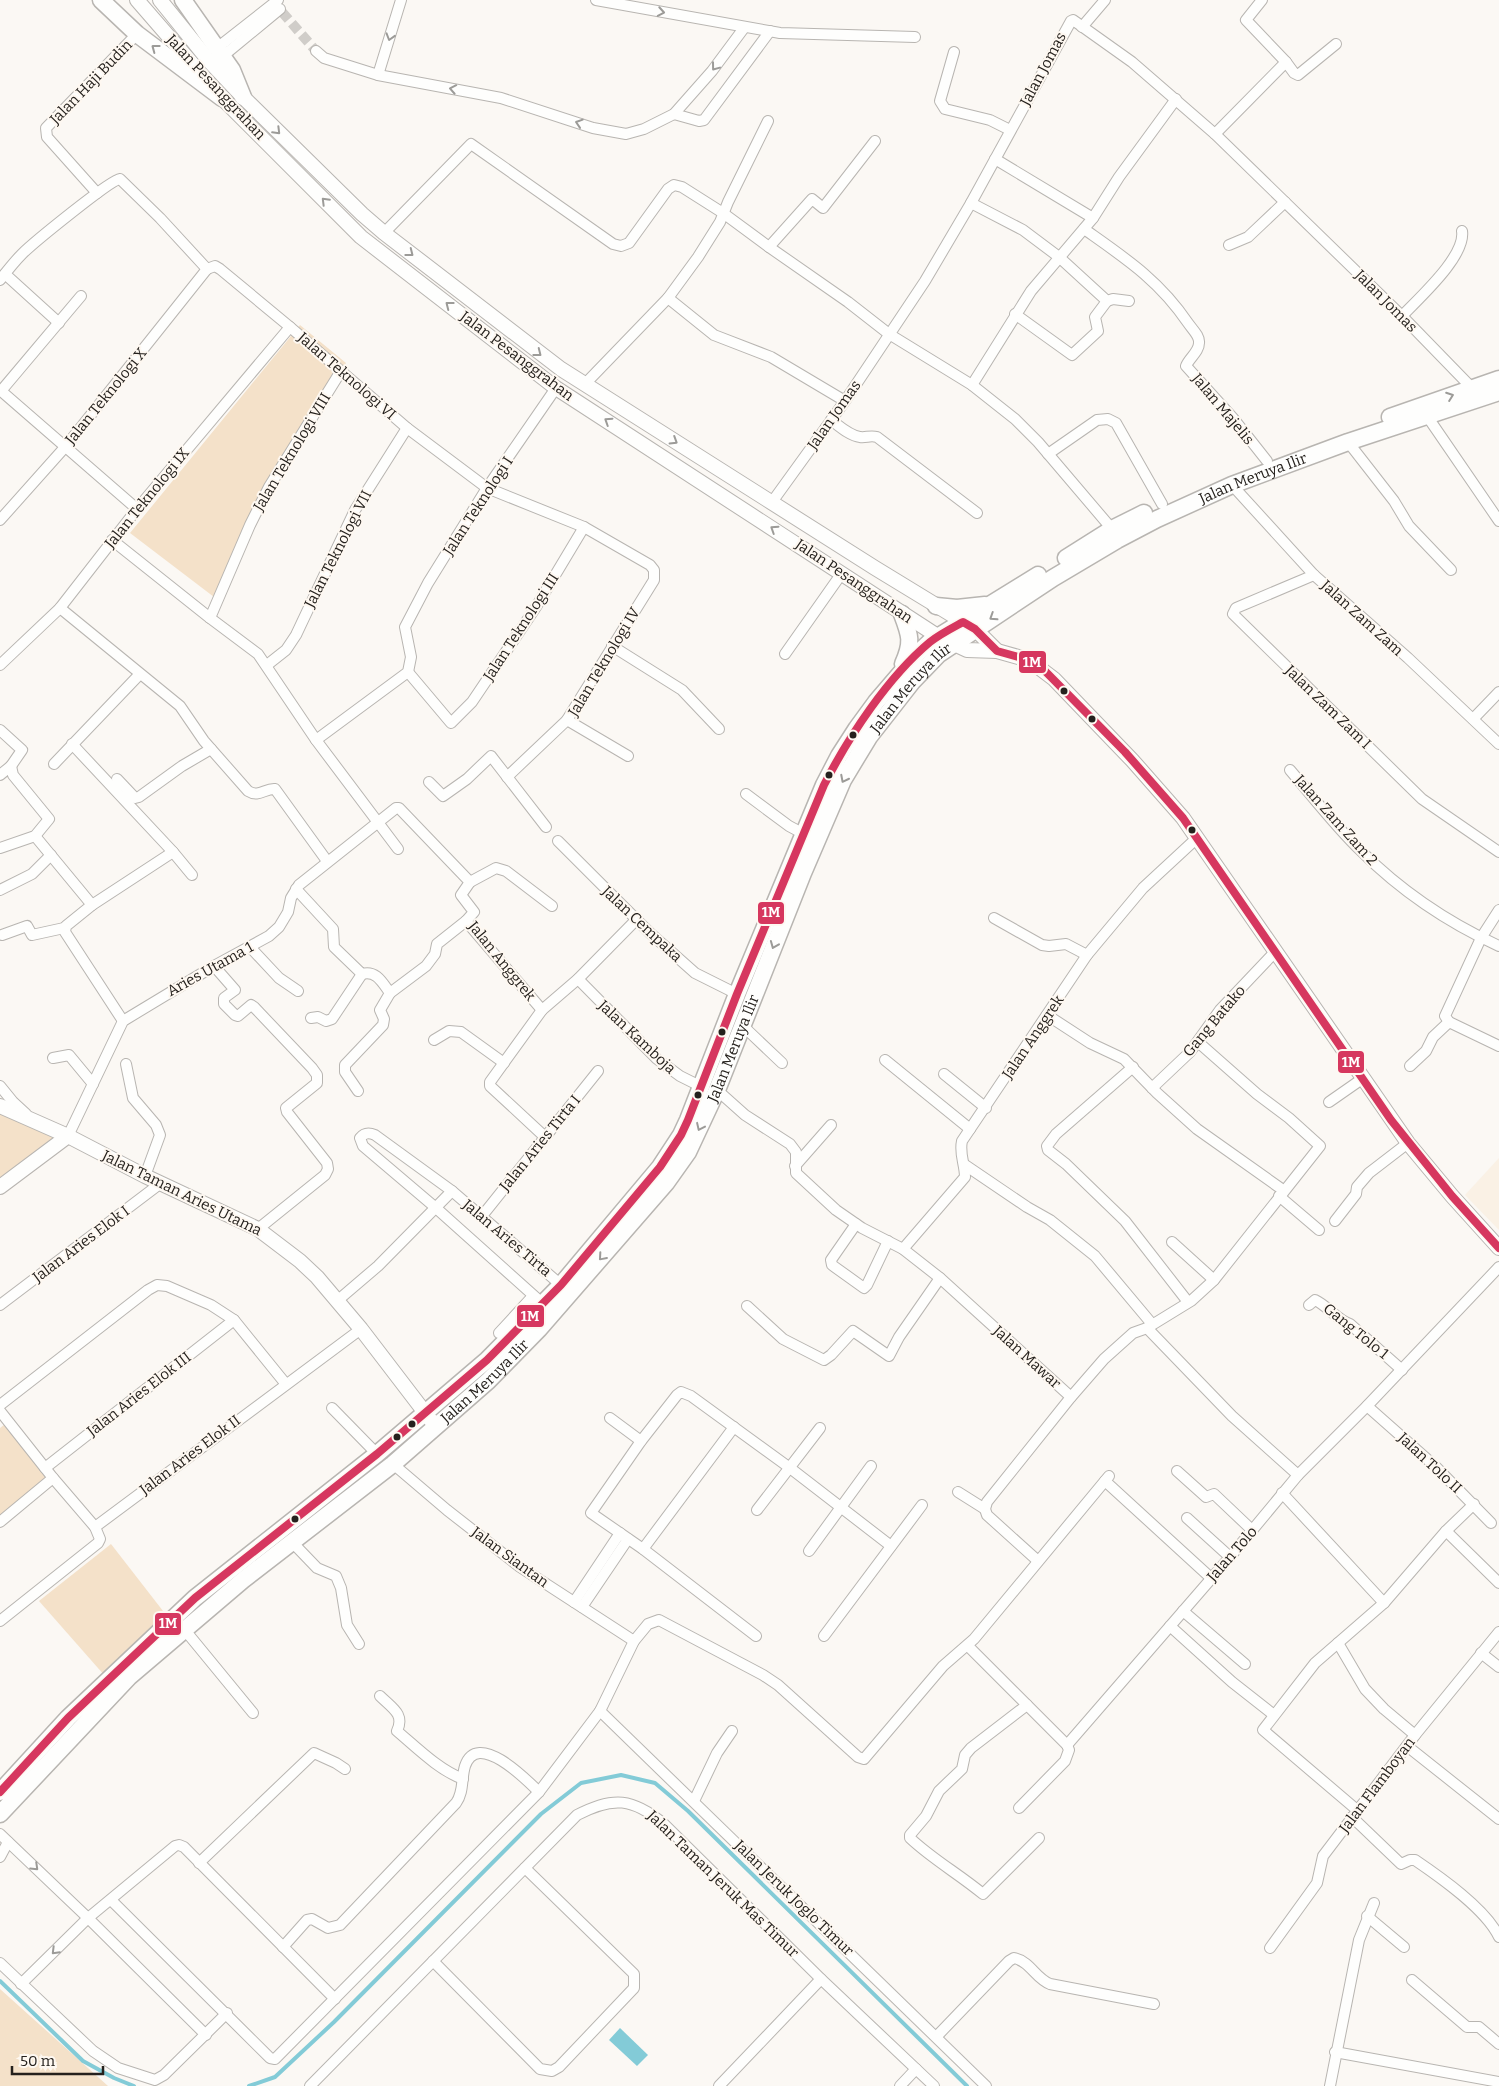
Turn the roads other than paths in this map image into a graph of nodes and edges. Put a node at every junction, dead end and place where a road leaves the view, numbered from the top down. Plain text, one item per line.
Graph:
1 (101, 0) edge
2 (137, 0) edge
3 (160, 0) edge
4 (183, 0) edge
5 (401, 0) edge
6 (596, 0) edge
7 (1105, 0) edge
8 (1262, 0) edge
9 (278, 6) edge
10 (1082, 27) junction
11 (744, 28) junction
12 (770, 31) junction
13 (137, 34) junction
14 (916, 37) dead end
15 (1336, 44) dead end
16 (316, 51) tunnel mouth
17 (954, 52) dead end
18 (217, 55) junction
19 (1286, 62) junction
20 (378, 75) junction
21 (243, 97) joint
22 (222, 98) junction
23 (1176, 99) junction
24 (674, 114) junction
25 (768, 121) dead end
26 (1010, 130) junction
27 (1215, 134) junction
28 (875, 141) dead end
29 (996, 158) junction
30 (97, 193) junction
31 (1286, 202) junction
32 (971, 203) junction
33 (723, 213) junction
34 (1093, 218) junction
35 (1084, 229) junction
36 (1462, 231) dead end
37 (384, 233) junction
38 (1228, 245) dead end
39 (769, 247) junction
40 (1059, 257) junction
41 (207, 269) junction
42 (430, 269) junction
43 (2, 277) edge
44 (444, 280) junction
45 (419, 282) junction
46 (433, 293) junction
47 (81, 296) dead end
48 (668, 298) junction
49 (1107, 301) junction
50 (1129, 301) dead end
51 (1016, 314) junction
52 (1402, 316) junction
53 (59, 323) junction
54 (290, 326) junction
55 (889, 334) junction
56 (342, 371) junction
57 (1499, 379) edge
58 (584, 385) junction
59 (972, 385) junction
60 (556, 388) junction
61 (1472, 388) junction
62 (1, 391) edge
63 (1499, 392) edge
64 (845, 401) junction
65 (1427, 416) junction
66 (831, 420) junction
67 (407, 428) junction
68 (1348, 442) junction
69 (66, 446) junction
70 (1048, 454) junction
71 (1267, 461) junction
72 (1232, 485) junction
73 (487, 488) junction
74 (772, 502) junction
75 (1162, 504) junction
76 (137, 509) junction
77 (977, 513) dead end
78 (0, 520) edge
79 (1499, 521) edge
80 (584, 527) junction
81 (1112, 529) junction
82 (821, 534) junction
83 (112, 540) junction
84 (809, 551) junction
85 (654, 569) joint
86 (1451, 570) dead end
87 (842, 573) junction
88 (1314, 576) junction
89 (991, 604) junction
90 (936, 606) junction
91 (60, 608) junction
92 (902, 614) junction
93 (210, 618) junction
94 (969, 626) junction
95 (945, 641) junction
96 (612, 646) junction
97 (997, 651) junction
98 (785, 654) dead end
99 (0, 665) edge
100 (266, 665) junction
101 (408, 672) junction
102 (139, 674) junction
103 (898, 675) junction
104 (1499, 692) edge
105 (1473, 719) junction
106 (567, 720) junction
107 (719, 728) dead end
108 (0, 730) edge
109 (316, 740) junction
110 (72, 744) junction
111 (1499, 744) edge
112 (211, 749) junction
113 (628, 756) dead end
114 (54, 764) dead end
115 (11, 766) junction
116 (1290, 770) dead end
117 (0, 775) edge
118 (508, 777) junction
119 (117, 779) dead end
120 (428, 782) dead end
121 (746, 794) dead end
122 (377, 822) junction
123 (546, 827) dead end
124 (804, 834) junction
125 (35, 836) junction
126 (1197, 838) junction
127 (558, 841) dead end
128 (0, 848) edge
129 (398, 849) dead end
130 (173, 852) junction
131 (1499, 852) edge
132 (52, 854) junction
133 (327, 861) junction
134 (192, 876) dead end
135 (470, 882) junction
136 (0, 890) edge
137 (296, 890) junction
138 (92, 905) junction
139 (552, 906) dead end
140 (1499, 910) edge
141 (994, 918) dead end
142 (636, 920) junction
143 (466, 921) junction
144 (64, 928) junction
145 (2, 935) dead end
146 (1481, 938) junction
147 (1499, 946) edge
148 (250, 947) junction
149 (1275, 952) junction
150 (1088, 955) junction
151 (214, 966) junction
152 (362, 974) junction
153 (578, 979) junction
154 (298, 991) dead end
155 (390, 993) junction
156 (737, 994) junction
157 (542, 1010) junction
158 (1047, 1015) junction
159 (311, 1018) dead end
160 (123, 1021) junction
161 (1449, 1022) junction
162 (742, 1026) junction
163 (434, 1040) dead end
164 (1198, 1042) junction
165 (1499, 1046) edge
166 (53, 1058) dead end
167 (885, 1060) dead end
168 (504, 1063) junction
169 (782, 1063) dead end
170 (126, 1064) dead end
171 (1410, 1066) dead end
172 (1133, 1067) junction
173 (598, 1071) dead end
174 (944, 1074) dead end
175 (1362, 1079) junction
176 (93, 1084) junction
177 (0, 1086) edge
178 (710, 1088) junction
179 (1152, 1088) junction
180 (358, 1091) dead end
181 (1330, 1102) dead end
182 (0, 1106) edge
183 (986, 1108) junction
184 (33, 1120) junction
185 (831, 1125) dead end
186 (970, 1129) junction
187 (68, 1136) junction
188 (545, 1136) junction
189 (1408, 1143) junction
190 (965, 1165) junction
191 (795, 1166) junction
192 (145, 1176) junction
193 (162, 1183) junction
194 (0, 1187) edge
195 (452, 1191) junction
196 (1281, 1193) junction
197 (436, 1208) junction
198 (482, 1216) junction
199 (1335, 1221) dead end
200 (856, 1224) junction
201 (258, 1229) junction
202 (1318, 1230) dead end
203 (888, 1241) junction
204 (1172, 1242) dead end
205 (1499, 1248) edge
206 (903, 1250) junction
207 (1499, 1268) edge
208 (940, 1278) junction
209 (1214, 1280) junction
210 (561, 1285) junction
211 (538, 1300) junction
212 (337, 1301) junction
213 (1188, 1302) junction
214 (0, 1305) edge
215 (1308, 1305) dead end
216 (748, 1306) dead end
217 (234, 1320) junction
218 (1150, 1326) junction
219 (361, 1329) junction
220 (500, 1333) dead end
221 (1402, 1370) junction
222 (286, 1384) junction
223 (1071, 1397) junction
224 (0, 1405) edge
225 (1367, 1406) junction
226 (332, 1408) dead end
227 (0, 1411) edge
228 (426, 1414) junction
229 (610, 1418) dead end
230 (436, 1427) junction
231 (734, 1427) junction
232 (820, 1428) dead end
233 (641, 1440) junction
234 (377, 1454) junction
235 (393, 1464) junction
236 (872, 1466) dead end
237 (45, 1468) junction
238 (790, 1468) junction
239 (1177, 1471) dead end
240 (1298, 1475) junction
241 (52, 1478) junction
242 (958, 1492) dead end
243 (1282, 1493) junction
244 (1474, 1504) junction
245 (922, 1505) dead end
246 (840, 1508) junction
247 (985, 1509) junction
248 (757, 1510) dead end
249 (1187, 1518) dead end
250 (0, 1522) edge
251 (1490, 1523) dead end
252 (96, 1527) junction
253 (1252, 1530) junction
254 (1446, 1531) junction
255 (624, 1536) junction
256 (292, 1542) junction
257 (891, 1546) junction
258 (643, 1549) junction
259 (809, 1551) dead end
260 (1230, 1557) junction
261 (1038, 1561) junction
262 (1211, 1578) junction
263 (1499, 1583) edge
264 (1384, 1603) junction
265 (200, 1604) junction
266 (578, 1605) junction
267 (1183, 1611) junction
268 (0, 1621) edge
269 (1170, 1626) junction
270 (184, 1629) junction
271 (1499, 1632) edge
272 (756, 1636) dead end
273 (824, 1636) dead end
274 (634, 1641) junction
275 (1338, 1643) junction
276 (360, 1644) dead end
277 (155, 1645) junction
278 (968, 1646) junction
279 (1481, 1653) junction
280 (1245, 1664) dead end
281 (1499, 1667) edge
282 (380, 1696) dead end
283 (1027, 1705) junction
284 (600, 1711) junction
285 (252, 1712) dead end
286 (1274, 1715) junction
287 (732, 1731) dead end
288 (1415, 1735) junction
289 (1067, 1745) junction
290 (1407, 1746) junction
291 (345, 1769) dead end
292 (463, 1779) junction
293 (0, 1792) edge
294 (539, 1792) junction
295 (694, 1801) junction
296 (1019, 1808) dead end
297 (0, 1814) edge
298 (1355, 1814) junction
299 (1499, 1819) edge
300 (0, 1834) edge
301 (1039, 1838) dead end
302 (8, 1842) junction
303 (0, 1858) edge
304 (199, 1863) junction
305 (524, 1868) junction
306 (111, 1900) junction
307 (1374, 1903) dead end
308 (1368, 1916) junction
309 (88, 1918) junction
310 (1499, 1937) edge
311 (283, 1946) junction
312 (1404, 1947) dead end
313 (1270, 1948) dead end
314 (433, 1961) junction
315 (0, 1963) edge
316 (821, 1979) junction
317 (1412, 1980) dead end
318 (21, 1984) junction
319 (335, 1999) junction
320 (1154, 2004) dead end
321 (226, 2013) junction
322 (206, 2035) junction
323 (936, 2036) junction
324 (1499, 2044) edge
325 (1335, 2052) junction
326 (916, 2069) junction
327 (1499, 2082) edge
328 (310, 2086) edge
329 (719, 2086) edge
330 (900, 2086) edge
331 (934, 2086) edge
332 (986, 2086) edge
333 (1330, 2086) edge

1 - 13 main road
2 - 22 main road, Jalan Pesanggrahan
3 - 18 main road, Jalan Pesanggrahan
4 - 18 main road
5 -> 20 street
6 -> 11 street
7 - 10 street
8 - 19 street
9 - 18 street
10 - 23 street, Jalan Jomas
10 - 26 street, Jalan Jomas
11 - 12 street
11 -> 24 street
12 - 14 street
12 - 24 street
22 -> 13 main road
13 - 30 street, Jalan Haji Budin
15 - 19 street
16 - 20 street
17 - 26 street
18 - 21 main road
19 - 27 street
24 -> 20 street
21 -> 37 main road, Jalan Pesanggrahan
45 -> 22 main road, Jalan Pesanggrahan
23 - 27 street, Jalan Jomas
23 - 34 street
25 - 33 street
26 - 29 street, Jalan Jomas
27 - 31 street, Jalan Jomas
28 - 39 street
29 - 32 street, Jalan Jomas
29 - 34 street
30 - 41 street
30 - 43 street
31 - 38 street
31 - 52 street, Jalan Jomas
32 - 40 street
32 - 55 street, Jalan Jomas
33 - 37 street
33 - 39 street
33 - 48 street
34 - 35 street
35 - 40 street
35 - 71 street, Jalan Majelis
36 - 52 street
37 -> 42 main road, Jalan Pesanggrahan
39 - 55 street
40 - 49 street
40 - 51 street
41 - 54 street, Jalan Teknologi VI
41 - 69 street, Jalan Teknologi X
42 - 44 main road, Jalan Pesanggrahan
42 - 45 main road
43 - 53 street
44 - 46 main road
44 -> 58 main road, Jalan Pesanggrahan
45 - 46 main road, Jalan Pesanggrahan
60 -> 46 main road, Jalan Pesanggrahan
47 - 53 street
48 - 58 street
48 - 64 street
49 - 50 street
49 - 51 street
51 - 59 street
52 - 61 street, Jalan Jomas
53 - 62 street
54 - 56 street, Jalan Teknologi VI
54 - 76 street, Jalan Teknologi IX
55 - 59 street
55 - 64 street, Jalan Jomas
56 - 67 street, Jalan Teknologi VI
56 - 93 street, Jalan Teknologi VIII
57 - 61 main road, Jalan Meruya Ilir
58 -> 74 main road, Jalan Pesanggrahan
59 - 70 street
60 - 73 street, Jalan Teknologi I
84 -> 60 main road, Jalan Pesanggrahan
71 -> 61 main road, Jalan Meruya Ilir
62 - 69 street
63 - 65 main road, Jalan Meruya Ilir
64 - 66 street, Jalan Jomas
65 - 68 main road, Jalan Meruya Ilir
65 - 79 street
66 - 74 street, Jalan Jomas
66 - 77 street
67 - 73 street, Jalan Teknologi VI
67 - 100 street, Jalan Teknologi VII
68 - 72 main road, Jalan Meruya Ilir
68 - 86 street
69 - 76 street
69 - 78 street, Jalan Teknologi X
70 - 75 street
70 - 81 street
71 - 75 main road, Jalan Meruya Ilir
72 - 88 street, Jalan Zam Zam
72 -> 94 main road, Jalan Meruya Ilir
73 - 80 street, Jalan Teknologi VI
73 - 101 street, Jalan Teknologi I
74 - 82 main road, Jalan Pesanggrahan
75 - 81 main road, Jalan Meruya Ilir
76 - 83 street, Jalan Teknologi IX
80 - 85 street, Jalan Teknologi VI
80 - 101 street, Jalan Teknologi III
81 - 89 main road, Jalan Meruya Ilir
82 - 84 main road
82 - 90 main road, Jalan Pesanggrahan
83 - 91 street, Jalan Teknologi IX
83 - 93 street
84 - 87 main road, Jalan Pesanggrahan
85 - 96 street, Jalan Teknologi IV
87 - 92 main road, Jalan Pesanggrahan
87 - 98 street
88 - 105 street, Jalan Zam Zam
88 - 131 street, Jalan Zam Zam I
89 - 90 main road
89 - 94 main road, Jalan Meruya Ilir
90 - 94 main road, Jalan Pesanggrahan
91 - 99 street, Jalan Teknologi IX
91 - 102 street
92 - 95 main road, Jalan Pesanggrahan
92 - 103 main road
93 - 100 street
94 - 95 main road, Jalan Meruya Ilir
94 - 97 main road, Jalan Pesanggrahan
95 - 97 main road, Jalan Pesanggrahan
95 - 103 main road, Jalan Meruya Ilir
95 -> 162 main road, Jalan Meruya Ilir
96 - 106 street, Jalan Teknologi IV
96 - 107 street
97 - 126 main road, Jalan Pesanggrahan
100 - 109 street
101 - 109 street
102 - 110 street
102 - 112 street
103 - 124 main road, Jalan Meruya Ilir
104 - 105 street
105 - 111 street, Jalan Zam Zam
106 - 113 street, Jalan Teknologi IV
106 - 118 street
108 - 115 street
109 - 122 street
110 - 114 street
110 - 130 street
112 - 119 street
112 - 133 street
115 - 117 street
115 - 125 street
116 - 146 street, Jalan Zam Zam 2
118 - 120 street
118 - 123 street
121 - 124 street
122 - 129 street
122 - 133 street, Aries Utama 1
122 - 135 street
124 - 156 main road, Jalan Meruya Ilir
125 - 128 street
125 - 132 street
126 - 149 main road, Jalan Pesanggrahan
126 - 150 street, Jalan Anggrek
127 - 142 street, Jalan Cempaka
130 - 134 street
130 - 138 street
132 - 136 street
132 - 138 street
133 - 137 street, Aries Utama 1
135 - 139 street
135 - 143 street, Jalan Anggrek
137 - 148 street, Aries Utama 1
137 - 152 street
138 - 144 street
140 - 146 street
141 - 150 street
142 - 153 street, Jalan Anggrek
142 - 156 street, Jalan Cempaka
143 - 155 street
143 - 157 street, Jalan Anggrek
144 - 145 street
144 - 160 street
146 - 147 street, Jalan Zam Zam 2
146 - 161 street
148 - 151 street, Aries Utama 1
148 - 154 street
149 - 164 street, Gang Batako
149 - 175 main road, Jalan Pesanggrahan
150 - 158 street, Jalan Anggrek
151 - 160 street, Aries Utama 1
151 - 201 street
152 - 155 street
152 - 159 street
153 - 157 street, Jalan Anggrek
153 - 178 street, Jalan Kamboja
155 - 180 street
156 - 178 main road, Jalan Meruya Ilir
157 - 168 street
158 - 172 street
158 - 183 street, Jalan Anggrek
160 - 176 street
161 - 165 street
161 - 171 street
162 - 169 street
162 - 178 main road, Jalan Meruya Ilir
163 - 168 street
164 - 179 street, Gang Batako
164 - 196 street, Jalan Mawar
166 - 176 street
167 - 186 street
168 - 188 street
170 - 192 street
172 - 179 street
172 - 213 street
173 - 188 street, Jalan Aries Tirta I
174 - 183 street
175 - 181 street
175 - 189 main road, Jalan Pesanggrahan
176 - 187 street
177 - 184 street
178 - 191 street, Jalan Mawar
178 - 210 main road, Jalan Meruya Ilir
178 -> 230 main road, Jalan Meruya Ilir
179 - 196 street
182 - 184 main road, Jalan Taman Aries Utama
183 - 186 street, Jalan Anggrek
184 - 187 main road, Jalan Taman Aries Utama
185 - 191 street
186 - 190 street, Jalan Anggrek
187 - 192 main road, Jalan Taman Aries Utama
187 - 194 main road
188 - 198 street, Jalan Aries Tirta I
189 - 199 street
189 - 205 main road, Jalan Pesanggrahan
190 - 206 street, Jalan Anggrek
190 - 218 street
191 - 200 street, Jalan Mawar
192 - 193 main road, Jalan Taman Aries Utama
193 - 201 main road, Jalan Taman Aries Utama
193 - 214 street, Jalan Aries Elok I
195 - 197 street
195 - 197 street
195 - 198 street, Jalan Aries Tirta
196 - 202 street
196 - 209 street, Jalan Mawar
197 - 211 street, Jalan Aries Tirta
197 - 212 street
198 - 210 street, Jalan Aries Tirta
200 - 203 street, Jalan Mawar
200 - 203 street
201 - 212 main road, Jalan Taman Aries Utama
203 - 206 street, Jalan Mawar
204 - 209 street
206 - 208 street, Jalan Mawar
207 - 221 street, Jalan Tolo
208 - 216 street
208 - 223 street, Jalan Mawar
209 - 213 street, Jalan Mawar
210 - 211 main road, Jalan Meruya Ilir
211 - 220 street
211 - 228 main road, Jalan Meruya Ilir
212 - 219 main road, Jalan Taman Aries Utama
213 - 218 street, Jalan Mawar
215 - 221 street, Gang Tolo 1
217 - 222 street
217 - 224 street
217 - 237 street, Jalan Aries Elok III
218 - 223 street, Jalan Mawar
218 - 240 street
219 - 222 street, Jalan Aries Elok II
219 - 228 main road, Jalan Taman Aries Utama
221 - 225 street, Jalan Tolo
222 - 252 street, Jalan Aries Elok II
223 - 247 street
225 - 240 street, Jalan Tolo
225 - 244 street, Jalan Tolo II
226 - 234 street
227 - 237 street
228 - 230 main road, Jalan Taman Aries Utama
228 - 234 main road, Jalan Meruya Ilir
229 - 233 street
230 - 235 main road, Jalan Meruya Ilir
231 - 233 street
231 - 238 street
231 - 258 street
232 - 238 street
233 - 255 street
234 - 265 main road, Jalan Meruya Ilir
235 - 256 main road, Jalan Meruya Ilir
235 - 266 street, Jalan Siantan
236 - 246 street
237 - 241 street
238 - 246 street
238 - 248 street
239 - 253 street
240 - 243 street, Jalan Tolo
241 - 250 street
241 - 252 street
242 - 247 street
243 - 253 street, Jalan Tolo
243 - 264 street
244 - 251 street, Jalan Tolo II
244 - 254 street
245 - 257 street
246 - 257 street
246 - 259 street
247 - 261 street
249 - 260 street
252 - 268 street
253 - 260 street, Jalan Tolo
254 - 263 street
254 - 264 street
255 - 258 street
255 - 266 street
256 - 265 main road, Jalan Meruya Ilir
256 - 276 street
257 - 273 street
258 - 272 street
260 - 262 street, Jalan Tolo
261 - 262 street
261 - 278 street
262 - 267 street, Jalan Tolo
264 - 275 street
265 - 270 main road, Jalan Meruya Ilir
265 - 277 main road, Jalan Meruya Ilir
266 - 274 street, Jalan Siantan
267 - 269 street, Jalan Tolo
267 - 280 street
269 - 286 street
269 - 289 street, Jalan Tolo
270 - 277 main road, Jalan Meruya Ilir
270 - 285 street
271 - 279 street, Jalan Flamboyan
274 - 278 street
274 - 284 street
275 - 286 street
275 - 288 street
277 - 293 main road, Jalan Meruya Ilir
277 - 297 main road, Jalan Meruya Ilir
278 - 283 street
279 - 281 street
279 - 288 street, Jalan Flamboyan
282 - 292 street
283 - 289 street
283 - 301 street
284 - 294 street
284 - 295 street, Jalan Jeruk Joglo Timur
286 - 298 street
287 - 295 street
288 - 290 street, Jalan Flamboyan
289 - 296 street
290 - 298 street, Jalan Flamboyan
290 - 299 street
291 - 304 street
292 - 294 street
292 - 311 street
294 - 319 street
295 - 323 street, Jalan Jeruk Joglo Timur
298 - 310 street
298 - 313 street, Jalan Flamboyan
300 - 302 street
302 - 303 street
302 -> 309 street
304 - 306 street
304 - 311 street
305 - 314 street, Jalan Taman Jeruk Mas Timur
305 - 314 street
305 - 316 street, Jalan Taman Jeruk Mas Timur
306 - 309 street
306 - 321 street
307 - 308 street
308 - 312 street
308 - 325 street
309 -> 318 street
309 - 322 street
311 - 319 street
314 - 328 street, Jalan Taman Jeruk Mas Timur
315 - 318 street
316 - 326 street, Jalan Taman Jeruk Mas Timur
316 - 329 street
317 - 324 street
318 - 322 street
319 - 321 street
320 - 323 street
321 - 322 street
323 - 332 street, Jalan Jeruk Joglo Timur
325 - 327 street
325 - 333 street
326 - 330 street
326 - 331 street, Jalan Taman Jeruk Mas Timur

